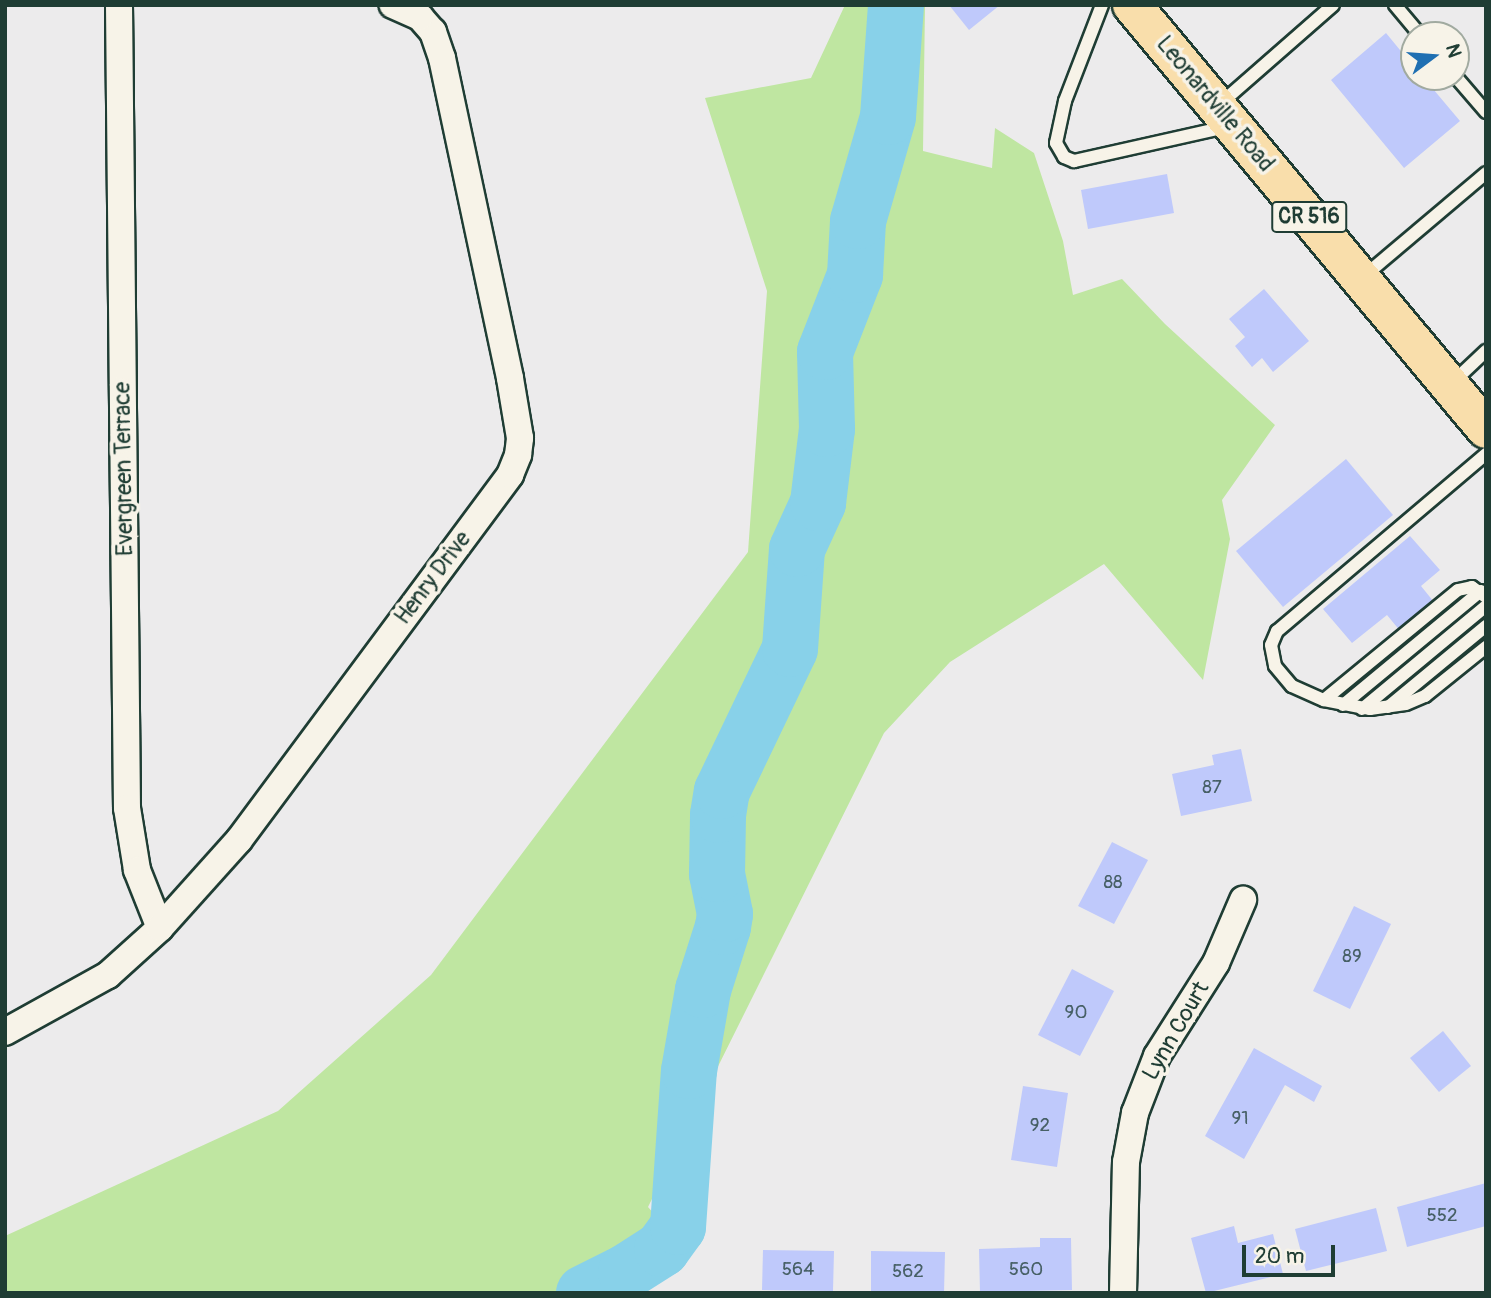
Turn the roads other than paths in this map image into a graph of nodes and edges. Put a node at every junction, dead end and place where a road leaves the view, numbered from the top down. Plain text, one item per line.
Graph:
1 (119, 5) edge
2 (393, 5) edge
3 (1102, 5) edge
4 (1132, 5) edge
5 (1334, 5) edge
6 (1395, 5) edge
7 (1408, 21) edge
8 (1468, 91) edge
9 (1486, 112) edge
10 (1225, 116) junction
11 (1486, 173) edge
12 (1361, 279) junction
13 (1486, 351) edge
14 (1450, 385) junction
15 (1486, 429) edge
16 (1486, 454) edge
17 (1483, 594) edge
18 (1486, 606) edge
19 (1486, 626) edge
20 (1486, 647) edge
21 (1324, 700) junction
22 (1343, 705) junction
23 (1388, 707) junction
24 (1362, 709) junction
25 (1242, 900) dead end
26 (160, 928) junction
27 (5, 1032) edge
28 (1123, 1293) edge

1 - 26 street, Evergreen Terrace
2 - 26 street, Henry Drive
3 - 10 lane
4 - 10 main road, Leonardville Road / CR 516
5 - 10 lane
6 - 7 lane
8 - 9 lane
10 - 12 main road, Leonardville Road / CR 516
11 - 12 lane
12 - 14 main road, Leonardville Road / CR 516
13 - 14 lane
14 - 15 main road, Leonardville Road / CR 516
16 - 21 lane
17 - 21 lane
17 - 22 lane
18 - 24 lane
19 - 23 lane
20 - 23 lane
21 - 22 lane
22 - 24 lane
23 - 24 lane
25 - 28 street, Lynn Court
26 - 27 street, Henry Drive

